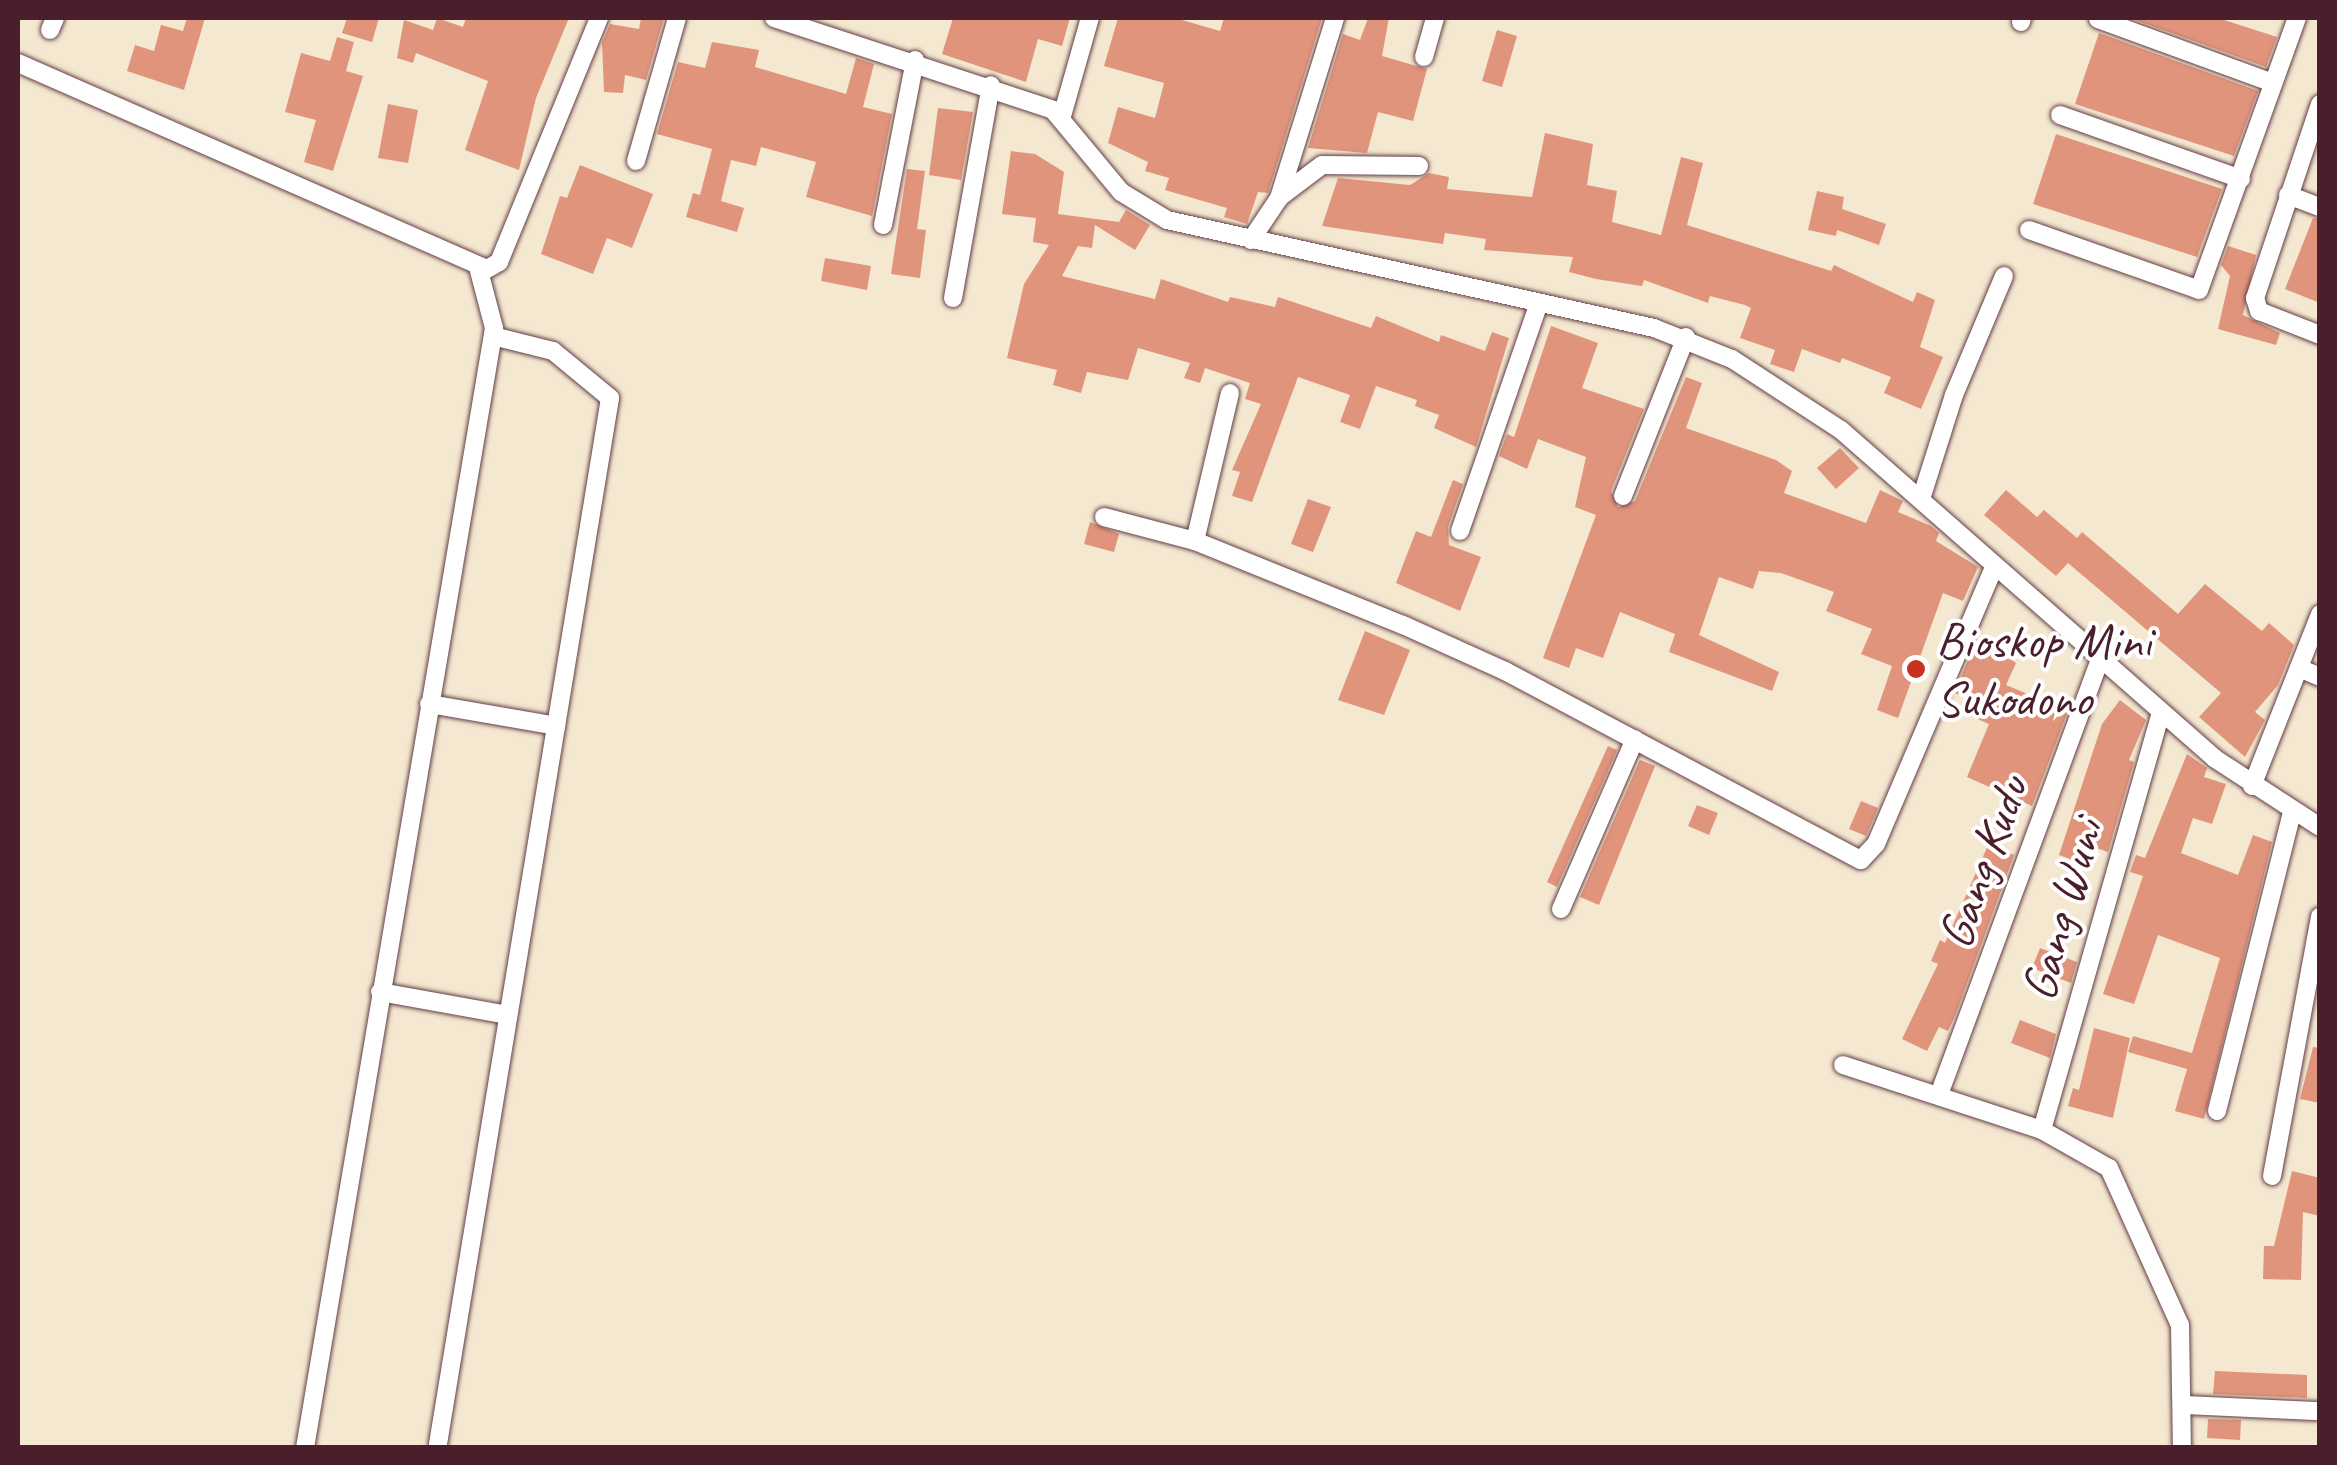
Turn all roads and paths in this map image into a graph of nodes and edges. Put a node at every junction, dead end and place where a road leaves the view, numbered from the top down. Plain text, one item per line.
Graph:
1 (598, 18) edge
2 (677, 18) edge
3 (774, 18) edge
4 (1090, 18) edge
5 (1335, 18) edge
6 (1435, 18) edge
7 (2296, 18) edge
8 (2098, 20) edge
9 (1424, 58) dead end
10 (915, 60) junction
11 (18, 63) edge
12 (2273, 83) junction
13 (991, 85) junction
14 (2320, 104) edge
15 (1058, 113) junction
16 (2060, 115) dead end
17 (636, 161) dead end
18 (1419, 166) dead end
19 (2241, 179) junction
20 (2288, 196) junction
21 (1279, 198) junction
22 (2320, 207) edge
23 (883, 225) dead end
24 (2029, 230) dead end
25 (1251, 240) junction
26 (478, 267) junction
27 (2004, 276) dead end
28 (953, 298) dead end
29 (1540, 303) junction
30 (2320, 335) edge
31 (492, 336) junction
32 (1686, 337) junction
33 (1230, 392) dead end
34 (1623, 496) dead end
35 (1922, 499) junction
36 (1104, 517) dead end
37 (1460, 530) dead end
38 (1194, 541) junction
39 (1994, 568) junction
40 (2320, 614) edge
41 (2100, 660) junction
42 (2299, 668) junction
43 (2320, 677) edge
44 (429, 704) junction
45 (2161, 713) junction
46 (556, 726) junction
47 (1634, 738) junction
48 (2252, 786) junction
49 (2292, 814) junction
50 (2320, 827) edge
51 (1561, 908) dead end
52 (2320, 916) edge
53 (380, 992) junction
54 (508, 1015) junction
55 (1843, 1066) dead end
56 (1940, 1092) junction
57 (2217, 1111) dead end
58 (2042, 1130) junction
59 (2272, 1176) dead end
60 (2183, 1406) junction
61 (2317, 1411) edge
62 (438, 1444) dead end
63 (304, 1448) edge
64 (2182, 1448) edge

1 - 26 street
2 - 17 street
3 - 10 street
4 - 15 street
5 - 21 street
6 - 9 street
7 - 12 street
8 - 12 street
10 - 13 street
10 - 23 street
11 - 26 street
12 - 19 street
13 - 15 street
13 - 28 street
14 - 20 street
15 - 25 street
16 - 19 street
18 - 21 street
19 - 24 street
20 - 22 street
20 - 30 street
21 - 25 street
25 - 29 street
26 - 31 street
27 - 35 street
29 - 32 street
29 - 37 street
31 - 44 street
31 - 46 street
32 - 34 street
32 - 35 street
33 - 38 street
35 - 39 street
36 - 38 street
38 - 47 street
39 - 41 street
39 - 47 street
40 - 42 street
41 - 45 street
41 - 56 street, Gang Kudu
42 - 43 street
42 - 48 street
44 - 46 street
44 - 53 street
45 - 48 street
45 - 58 street, Gang Wuni
46 - 54 street
47 - 51 street
48 - 49 street
49 - 50 street
49 - 57 street
52 - 59 street
53 - 54 street
53 - 63 street
54 - 62 street
55 - 56 street
56 - 58 street
58 - 60 street
60 - 61 street
60 - 64 street

